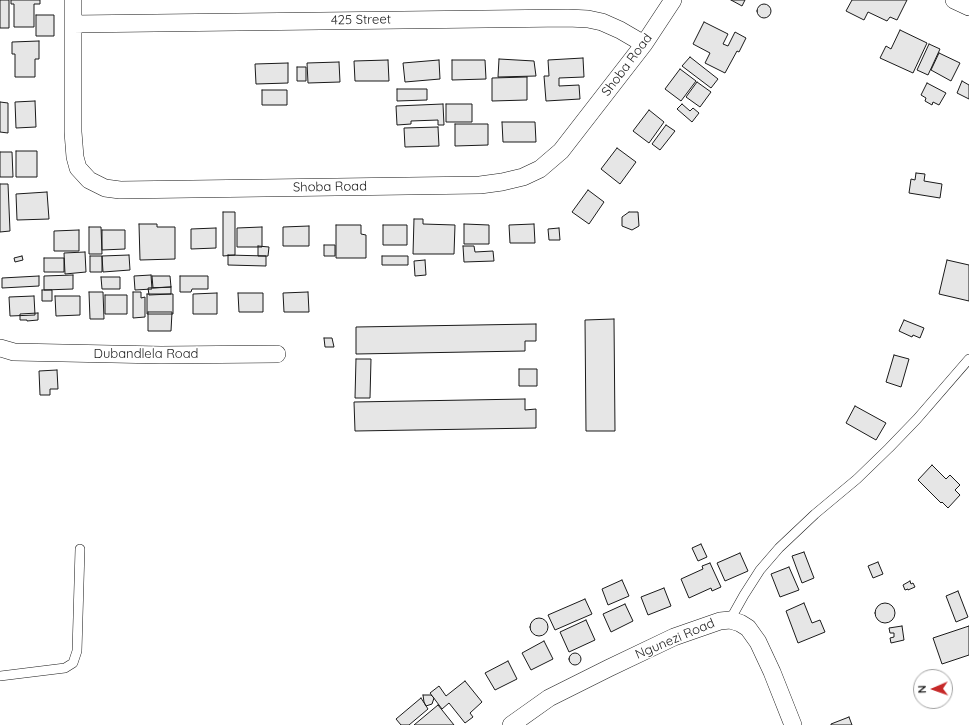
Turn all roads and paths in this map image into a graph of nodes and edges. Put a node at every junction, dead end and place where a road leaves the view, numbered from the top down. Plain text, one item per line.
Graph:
1 (73, 0) edge
2 (673, 0) edge
3 (954, 0) edge
4 (969, 7) edge
5 (73, 24) junction
6 (644, 44) junction
7 (5, 352) edge
8 (277, 354) dead end
9 (969, 359) edge
10 (80, 549) dead end
11 (730, 620) junction
12 (0, 676) edge
13 (511, 725) edge
14 (793, 725) edge

1 - 5 street, Shoba Road
2 - 6 street, Shoba Road
3 - 4 street
5 - 6 street, 425 Street
5 - 6 street, Shoba Road
7 - 8 street, Dubandlela Road
9 - 11 lane
10 - 12 lane
11 - 13 street, Ngunezi Road
11 - 14 street, Ngunezi Road

